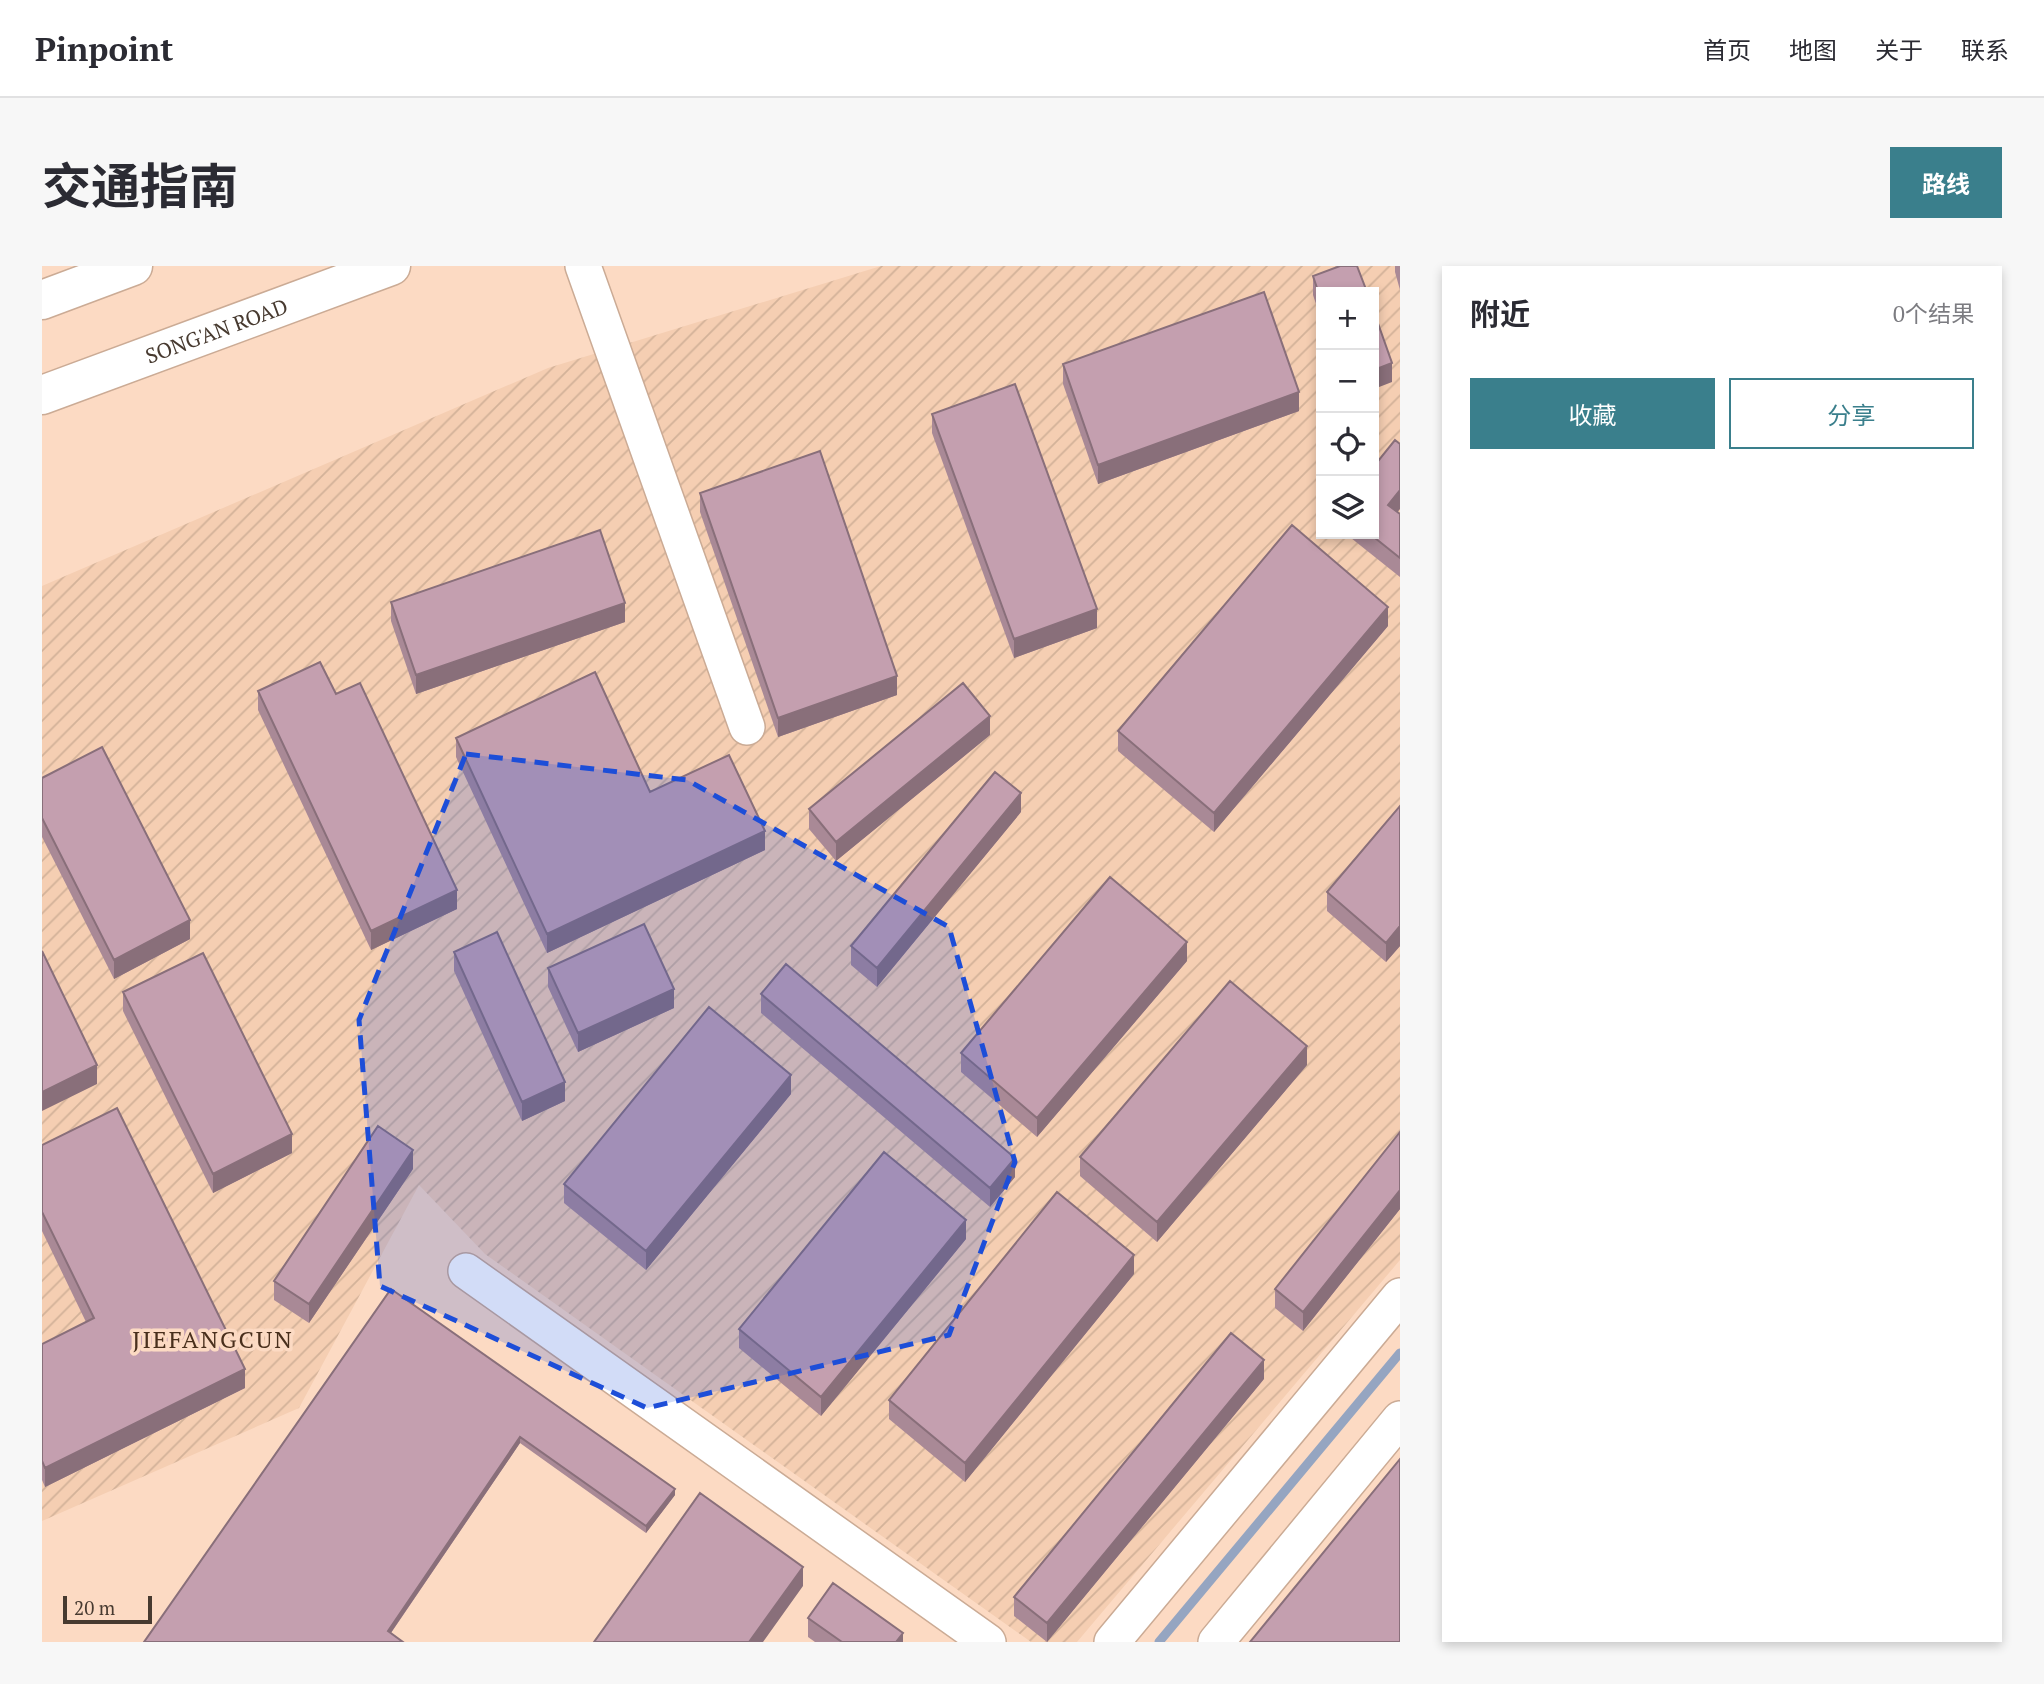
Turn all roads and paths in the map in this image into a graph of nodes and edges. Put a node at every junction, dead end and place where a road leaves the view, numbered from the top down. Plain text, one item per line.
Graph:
1 (133, 266) edge
2 (391, 266) edge
3 (583, 266) edge
4 (42, 300) edge
5 (42, 395) edge
6 (747, 727) dead end
7 (466, 1271) dead end
8 (1400, 1296) edge
9 (1400, 1419) edge
10 (988, 1642) edge
11 (1112, 1642) edge
12 (1216, 1642) edge

1 - 4 main road
2 - 5 main road, SONG'AN ROAD
3 - 6 street
7 - 10 street
8 - 11 street
9 - 12 street

